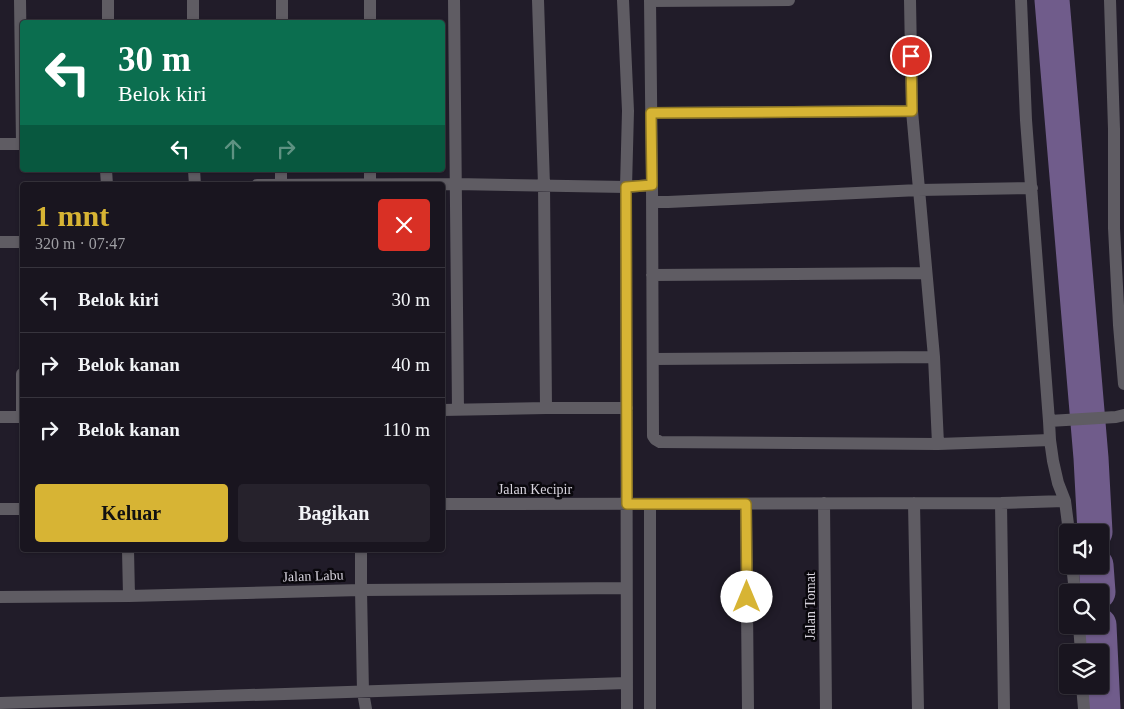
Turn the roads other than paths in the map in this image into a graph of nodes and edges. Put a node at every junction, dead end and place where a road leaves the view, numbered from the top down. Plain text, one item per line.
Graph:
1 (20, 0) edge
2 (108, 0) edge
3 (192, 0) edge
4 (282, 0) edge
5 (370, 0) edge
6 (454, 0) edge
7 (538, 0) edge
8 (624, 0) edge
9 (650, 0) edge
10 (789, 0) edge
11 (910, 0) edge
12 (1020, 0) edge
13 (1110, 0) edge
14 (20, 20) edge
15 (108, 20) edge
16 (193, 20) edge
17 (282, 20) edge
18 (370, 20) edge
19 (912, 111) junction
20 (651, 113) junction
21 (0, 144) edge
22 (20, 144) edge
23 (445, 184) edge
24 (455, 184) junction
25 (544, 185) junction
26 (652, 185) junction
27 (626, 187) junction
28 (1032, 188) junction
29 (919, 190) junction
30 (652, 202) junction
31 (1119, 228) edge
32 (0, 242) edge
33 (20, 242) edge
34 (926, 273) junction
35 (652, 275) junction
36 (1121, 324) edge
37 (934, 357) junction
38 (653, 359) junction
39 (1124, 384) edge
40 (546, 408) junction
41 (627, 408) junction
42 (445, 410) edge
43 (458, 410) junction
44 (1120, 416) edge
45 (0, 417) edge
46 (20, 417) edge
47 (1049, 421) junction
48 (1050, 440) junction
49 (938, 444) junction
50 (1066, 501) junction
51 (824, 503) junction
52 (914, 503) junction
53 (1001, 503) junction
54 (445, 504) edge
55 (627, 504) junction
56 (650, 504) junction
57 (746, 504) junction
58 (20, 509) edge
59 (0, 510) edge
60 (1068, 524) edge
61 (128, 552) edge
62 (361, 552) edge
63 (626, 588) junction
64 (361, 590) junction
65 (129, 596) junction
66 (0, 597) edge
67 (627, 683) junction
68 (363, 692) junction
69 (1083, 694) edge
70 (0, 703) edge
71 (366, 709) edge
72 (627, 709) edge
73 (650, 709) edge
74 (748, 709) edge
75 (826, 709) edge
76 (918, 709) edge
77 (1004, 709) edge
78 (1084, 709) edge

1 - 14 street
2 - 15 street
3 - 16 street
4 - 17 street
5 - 18 street
6 - 24 street
7 - 25 street
8 - 27 street
9 - 10 street
9 - 20 street
11 - 19 street
12 - 28 street
13 - 31 street
19 - 20 street
19 - 29 street
20 - 26 street
21 - 22 street
23 - 24 street
24 - 25 street
24 - 43 street
25 - 27 street
25 - 40 street
26 - 27 street
26 - 30 street
27 - 41 street
28 - 29 street
28 - 47 street
29 - 30 street
29 - 34 street
30 - 35 street
31 - 36 street
32 - 33 street
34 - 35 street
34 - 37 street
35 - 38 street
36 - 39 street
37 - 38 street
37 - 49 street
38 - 49 street
40 - 41 street
40 - 43 street
41 - 55 street
42 - 43 street
44 - 47 street
45 - 46 street
47 - 48 street
48 - 49 street
48 - 50 street
50 - 53 street, Jalan Kecipir
50 - 60 street
51 - 52 street, Jalan Kecipir
51 - 57 street, Jalan Kecipir
51 - 75 street, Jalan Tomat
52 - 53 street, Jalan Kecipir
52 - 76 street
53 - 77 street
54 - 55 street, Jalan Kecipir
55 - 56 street, Jalan Kecipir
55 - 63 street
56 - 57 street, Jalan Kecipir
56 - 73 street
57 - 74 street
58 - 59 street
61 - 65 street
62 - 64 street
63 - 64 street, Jalan Labu
63 - 67 street
64 - 65 street, Jalan Labu
64 - 68 street
65 - 66 street, Jalan Labu
67 - 68 street
67 - 72 street
68 - 70 street
68 - 71 street
69 - 78 street

